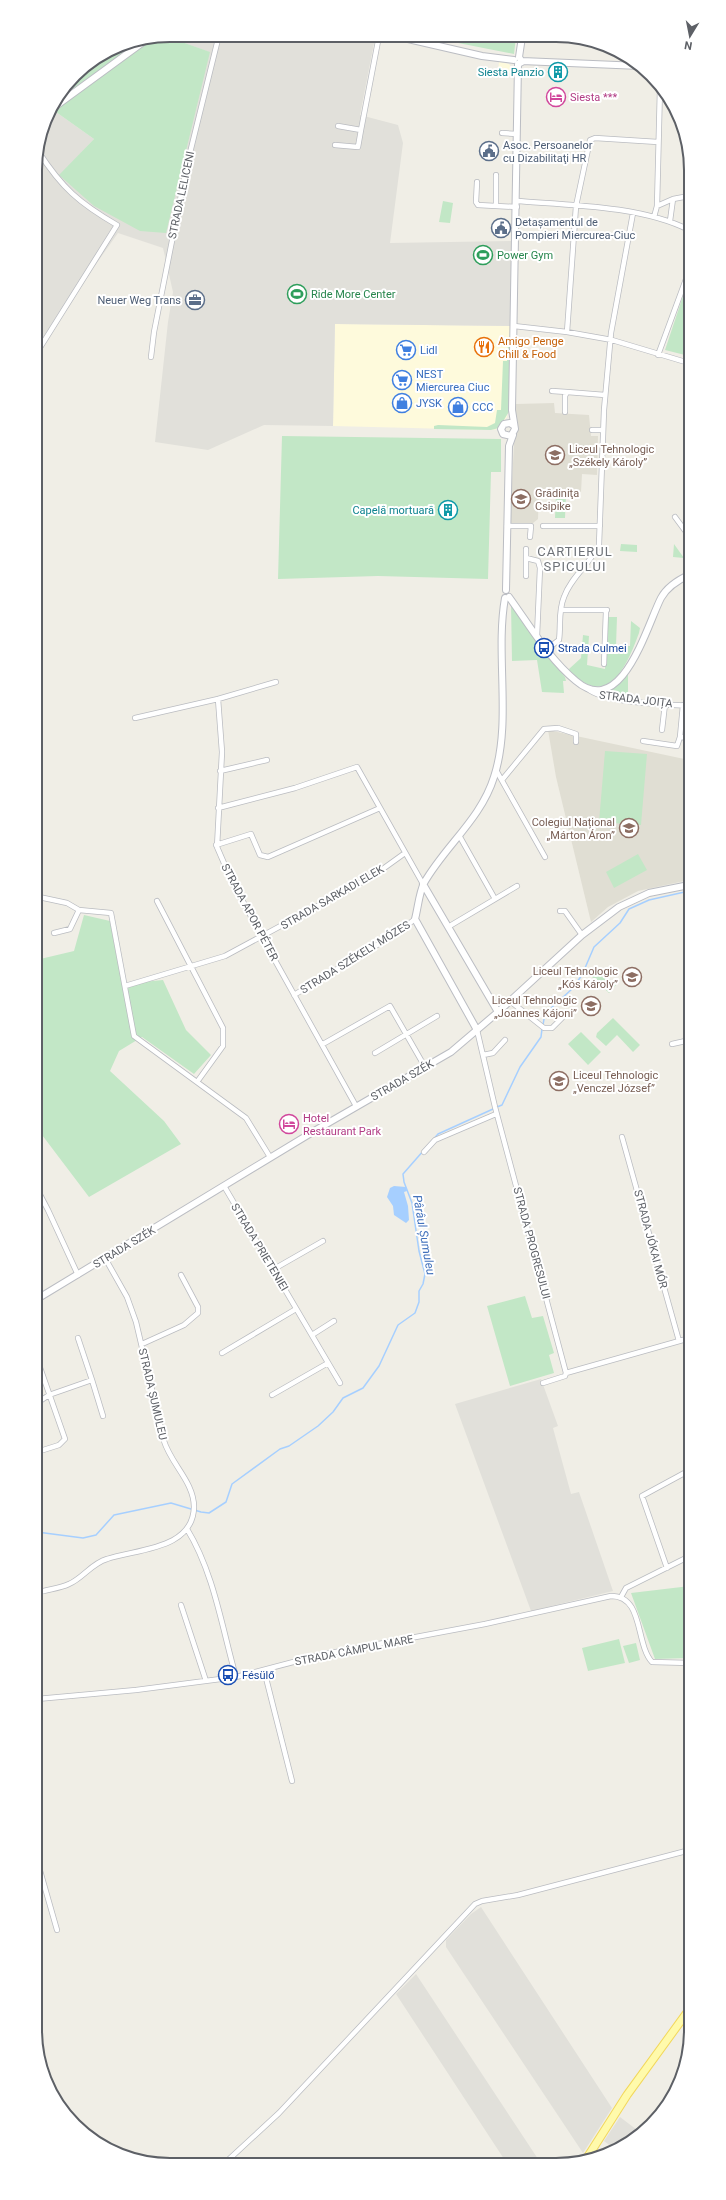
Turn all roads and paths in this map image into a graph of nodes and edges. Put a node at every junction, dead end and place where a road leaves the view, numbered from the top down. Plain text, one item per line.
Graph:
1 (217, 42) edge
2 (378, 42) edge
3 (421, 42) edge
4 (521, 42) edge
5 (138, 46) edge
6 (518, 61) junction
7 (629, 66) edge
8 (660, 96) edge
9 (63, 101) edge
10 (338, 126) dead end
11 (361, 130) junction
12 (502, 133) dead end
13 (516, 134) junction
14 (658, 142) junction
15 (335, 145) dead end
16 (43, 157) edge
17 (496, 176) dead end
18 (477, 182) dead end
19 (684, 197) edge
20 (673, 199) junction
21 (517, 204) junction
22 (496, 206) junction
23 (576, 206) junction
24 (657, 206) junction
25 (633, 213) junction
26 (654, 216) junction
27 (670, 221) junction
28 (684, 228) edge
29 (684, 285) edge
30 (514, 326) junction
31 (567, 332) junction
32 (612, 340) junction
33 (42, 345) edge
34 (658, 355) junction
35 (151, 356) dead end
36 (684, 363) edge
37 (552, 391) dead end
38 (567, 392) junction
39 (605, 395) junction
40 (512, 410) junction
41 (565, 412) dead end
42 (505, 424) junction
43 (513, 425) junction
44 (592, 430) dead end
45 (603, 430) junction
46 (512, 435) junction
47 (505, 436) junction
48 (509, 446) junction
49 (675, 517) dead end
50 (507, 526) junction
51 (543, 526) dead end
52 (600, 526) junction
53 (684, 530) edge
54 (530, 537) dead end
55 (526, 549) dead end
56 (526, 558) junction
57 (526, 576) dead end
58 (684, 578) edge
59 (507, 598) junction
60 (560, 610) junction
61 (537, 636) junction
62 (547, 649) junction
63 (604, 664) dead end
64 (276, 682) dead end
65 (586, 688) junction
66 (218, 699) junction
67 (665, 704) junction
68 (683, 705) joint
69 (135, 718) dead end
70 (662, 730) dead end
71 (680, 737) junction
72 (684, 737) edge
73 (643, 741) dead end
74 (576, 742) dead end
75 (266, 760) dead end
76 (496, 770) junction
77 (220, 771) junction
78 (502, 780) junction
79 (218, 808) junction
80 (380, 808) junction
81 (460, 837) junction
82 (216, 845) junction
83 (405, 853) junction
84 (545, 856) dead end
85 (423, 884) junction
86 (517, 886) dead end
87 (684, 886) edge
88 (42, 898) edge
89 (495, 899) junction
90 (157, 901) dead end
91 (79, 910) junction
92 (560, 911) dead end
93 (415, 918) junction
94 (448, 928) junction
95 (54, 934) dead end
96 (582, 935) junction
97 (262, 937) junction
98 (192, 966) junction
99 (125, 986) junction
100 (294, 996) junction
101 (510, 1001) junction
102 (498, 1012) junction
103 (438, 1016) dead end
104 (562, 1018) dead end
105 (478, 1030) junction
106 (406, 1034) junction
107 (505, 1040) dead end
108 (684, 1041) edge
109 (323, 1044) junction
110 (672, 1044) dead end
111 (375, 1053) dead end
112 (483, 1055) junction
113 (424, 1067) junction
114 (198, 1082) junction
115 (356, 1106) junction
116 (496, 1110) junction
117 (622, 1137) dead end
118 (424, 1152) dead end
119 (270, 1158) junction
120 (224, 1186) junction
121 (42, 1200) edge
122 (323, 1240) dead end
123 (105, 1258) junction
124 (274, 1269) junction
125 (78, 1275) junction
126 (181, 1275) dead end
127 (42, 1296) edge
128 (296, 1309) junction
129 (334, 1321) dead end
130 (312, 1335) junction
131 (78, 1338) dead end
132 (684, 1340) edge
133 (679, 1341) junction
134 (142, 1344) junction
135 (222, 1353) dead end
136 (328, 1363) junction
137 (566, 1372) junction
138 (42, 1374) edge
139 (92, 1380) junction
140 (543, 1383) dead end
141 (340, 1384) dead end
142 (49, 1395) junction
143 (272, 1395) dead end
144 (42, 1400) edge
145 (103, 1416) dead end
146 (42, 1450) edge
147 (684, 1473) edge
148 (187, 1529) junction
149 (684, 1559) edge
150 (667, 1568) junction
151 (42, 1592) edge
152 (621, 1597) junction
153 (181, 1605) dead end
154 (684, 1663) edge
155 (264, 1670) junction
156 (236, 1677) junction
157 (206, 1681) junction
158 (42, 1699) edge
159 (292, 1780) dead end
160 (684, 1852) edge
161 (42, 1878) edge
162 (57, 1930) dead end
163 (684, 2018) edge
164 (588, 2154) edge
165 (230, 2158) edge

1 - 35 street, STRADA LELICENI
2 - 11 street
3 - 6 street
4 - 6 street
5 - 9 street
6 - 7 street
6 - 13 street
8 - 14 street
10 - 11 street
11 - 15 street
12 - 13 street
13 - 21 street
14 - 23 street
14 - 24 street
16 - 33 street
17 - 22 street
18 - 22 street
19 - 20 street
20 - 24 street
20 - 27 street
21 - 22 street
21 - 23 street
21 - 30 street
23 - 25 street
23 - 31 street
24 - 26 street
25 - 26 street
25 - 32 street
26 - 27 street
27 - 28 street
29 - 34 street
30 - 31 street
30 - 40 street
31 - 32 street
32 - 34 street
32 - 39 street
34 - 36 street
37 - 38 street
38 - 39 street
38 - 41 street
39 - 45 street
40 - 42 street
40 - 43 street
42 - 43 street
42 - 47 street
43 - 46 street
44 - 45 street
45 - 52 street
46 - 47 street
46 - 48 street
47 - 48 street
48 - 50 street
49 - 53 street
50 - 54 street
50 - 59 street
51 - 52 street
52 - 60 street
55 - 56 street
56 - 57 street
56 - 61 street
58 - 65 street
59 - 61 street
59 - 76 street
60 - 62 street
60 - 63 street
61 - 62 street
62 - 65 street
64 - 66 street
65 - 67 street, STRADA JOIȚA
66 - 69 street
66 - 77 street, STRADA APOR PÉTER
67 - 68 street, STRADA JOIȚA
67 - 70 street
68 - 71 street
71 - 72 street
71 - 73 street
74 - 78 street
75 - 77 street
76 - 78 street
76 - 81 street
77 - 79 street, STRADA APOR PÉTER
78 - 84 street
79 - 80 street
79 - 82 street, STRADA APOR PÉTER
80 - 82 street
80 - 83 street
81 - 85 street
81 - 89 street
82 - 97 street, STRADA APOR PÉTER
83 - 85 street
83 - 97 street, STRADA SARKADI ELEK
85 - 93 street
85 - 94 street
86 - 89 street
87 - 96 street, STRADA SZÉK
88 - 91 street
89 - 94 street
90 - 98 street
91 - 95 street
91 - 99 street
92 - 96 street
93 - 100 street, STRADA SZÉKELY MÓZES
93 - 105 street
94 - 102 street
96 - 101 street, STRADA SZÉK
97 - 98 street, STRADA SARKADI ELEK
97 - 100 street, STRADA APOR PÉTER
98 - 99 street, STRADA SARKADI ELEK
98 - 114 street
99 - 114 street
100 - 109 street, STRADA APOR PÉTER
101 - 102 street, STRADA SZÉK
101 - 104 street
102 - 105 street, STRADA SZÉK
103 - 106 street
105 - 112 street, STRADA PROGRESULUI
105 - 113 street, STRADA SZÉK
106 - 109 street
106 - 111 street
106 - 113 street
107 - 112 street
108 - 110 street
109 - 115 street, STRADA APOR PÉTER
112 - 116 street, STRADA PROGRESULUI
113 - 115 street, STRADA SZÉK
114 - 119 street
115 - 119 street, STRADA SZÉK
116 - 118 street
116 - 137 street, STRADA PROGRESULUI
117 - 133 street, STRADA JÓKAI MÓR
119 - 120 street, STRADA SZÉK
120 - 123 street, STRADA SZÉK
120 - 124 street, STRADA PRIETENIEI
121 - 125 street
122 - 124 street
123 - 125 street, STRADA SZÉK
123 - 134 street, STRADA ȘUMULEU
124 - 128 street, STRADA PRIETENIEI
125 - 127 street, STRADA SZÉK
126 - 134 street
128 - 130 street, STRADA PRIETENIEI
128 - 135 street
129 - 130 street
130 - 136 street, STRADA PRIETENIEI
131 - 139 street
132 - 133 street
133 - 137 street
134 - 148 street, STRADA ȘUMULEU
136 - 141 street, STRADA PRIETENIEI
136 - 143 street
137 - 140 street
138 - 142 street
139 - 142 street
139 - 145 street
142 - 144 street
142 - 146 street
147 - 150 street
148 - 151 street
148 - 156 street
149 - 150 street
150 - 152 street
152 - 154 street
152 - 155 street, STRADA CÂMPUL MARE
153 - 157 street
155 - 156 street, STRADA CÂMPUL MARE
155 - 159 street
156 - 157 street, STRADA CÂMPUL MARE
157 - 158 street, STRADA CÂMPUL MARE
160 - 165 street
161 - 162 street
163 - 164 main road

